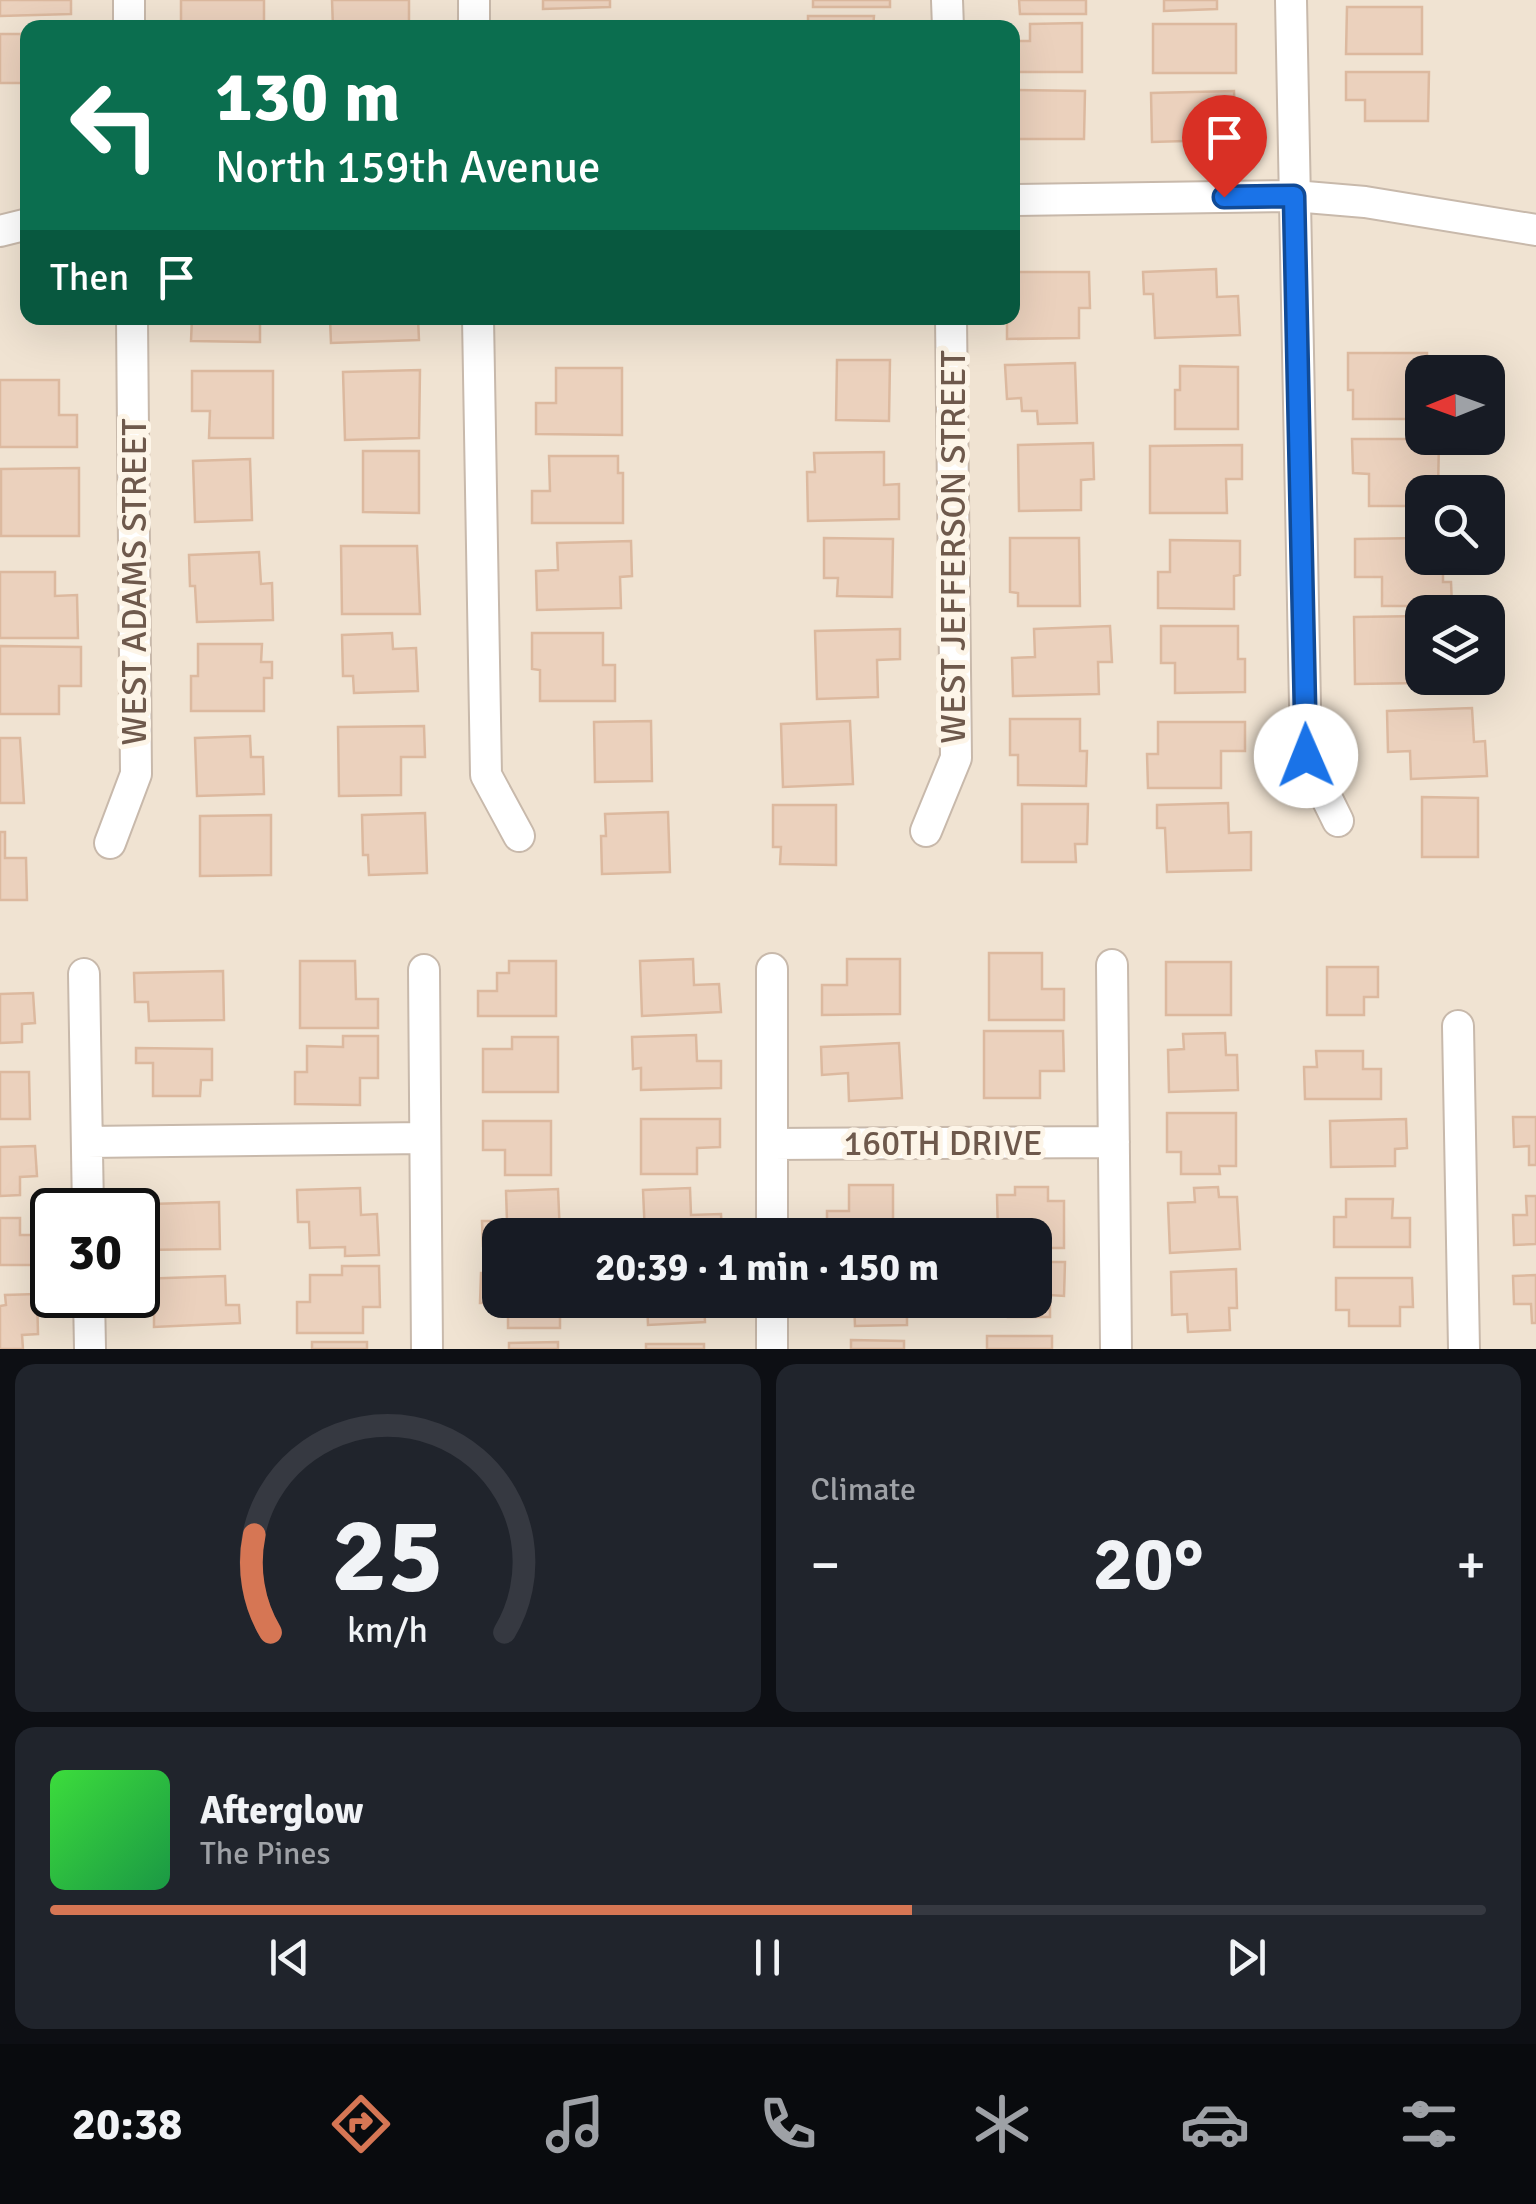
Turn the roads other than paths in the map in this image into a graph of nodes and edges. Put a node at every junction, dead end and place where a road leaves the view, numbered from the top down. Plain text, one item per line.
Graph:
1 (1291, 0) edge
2 (1294, 196) junction
3 (1020, 200) edge
4 (1536, 230) edge
5 (132, 325) edge
6 (478, 325) edge
7 (952, 325) edge
8 (1338, 821) dead end
9 (926, 831) dead end
10 (518, 836) dead end
11 (110, 843) dead end
12 (1112, 965) dead end
13 (772, 969) dead end
14 (424, 970) dead end
15 (84, 974) dead end
16 (1458, 1026) dead end
17 (425, 1138) junction
18 (88, 1142) junction
19 (1114, 1142) junction
20 (772, 1144) junction
21 (88, 1188) edge
22 (772, 1218) edge
23 (90, 1318) edge
24 (772, 1318) edge
25 (90, 1349) edge
26 (427, 1349) edge
27 (772, 1349) edge
28 (1116, 1349) edge
29 (1464, 1349) edge

1 - 2 street
2 - 3 street
2 - 4 street
2 - 8 street
5 - 11 street, WEST ADAMS STREET
6 - 10 street
7 - 9 street, WEST JEFFERSON STREET
12 - 19 street
13 - 20 street
14 - 17 street
15 - 18 street
16 - 29 street
17 - 18 street
17 - 26 street
18 - 21 street
19 - 20 street, 160TH DRIVE
19 - 28 street
20 - 22 street
23 - 25 street
24 - 27 street

